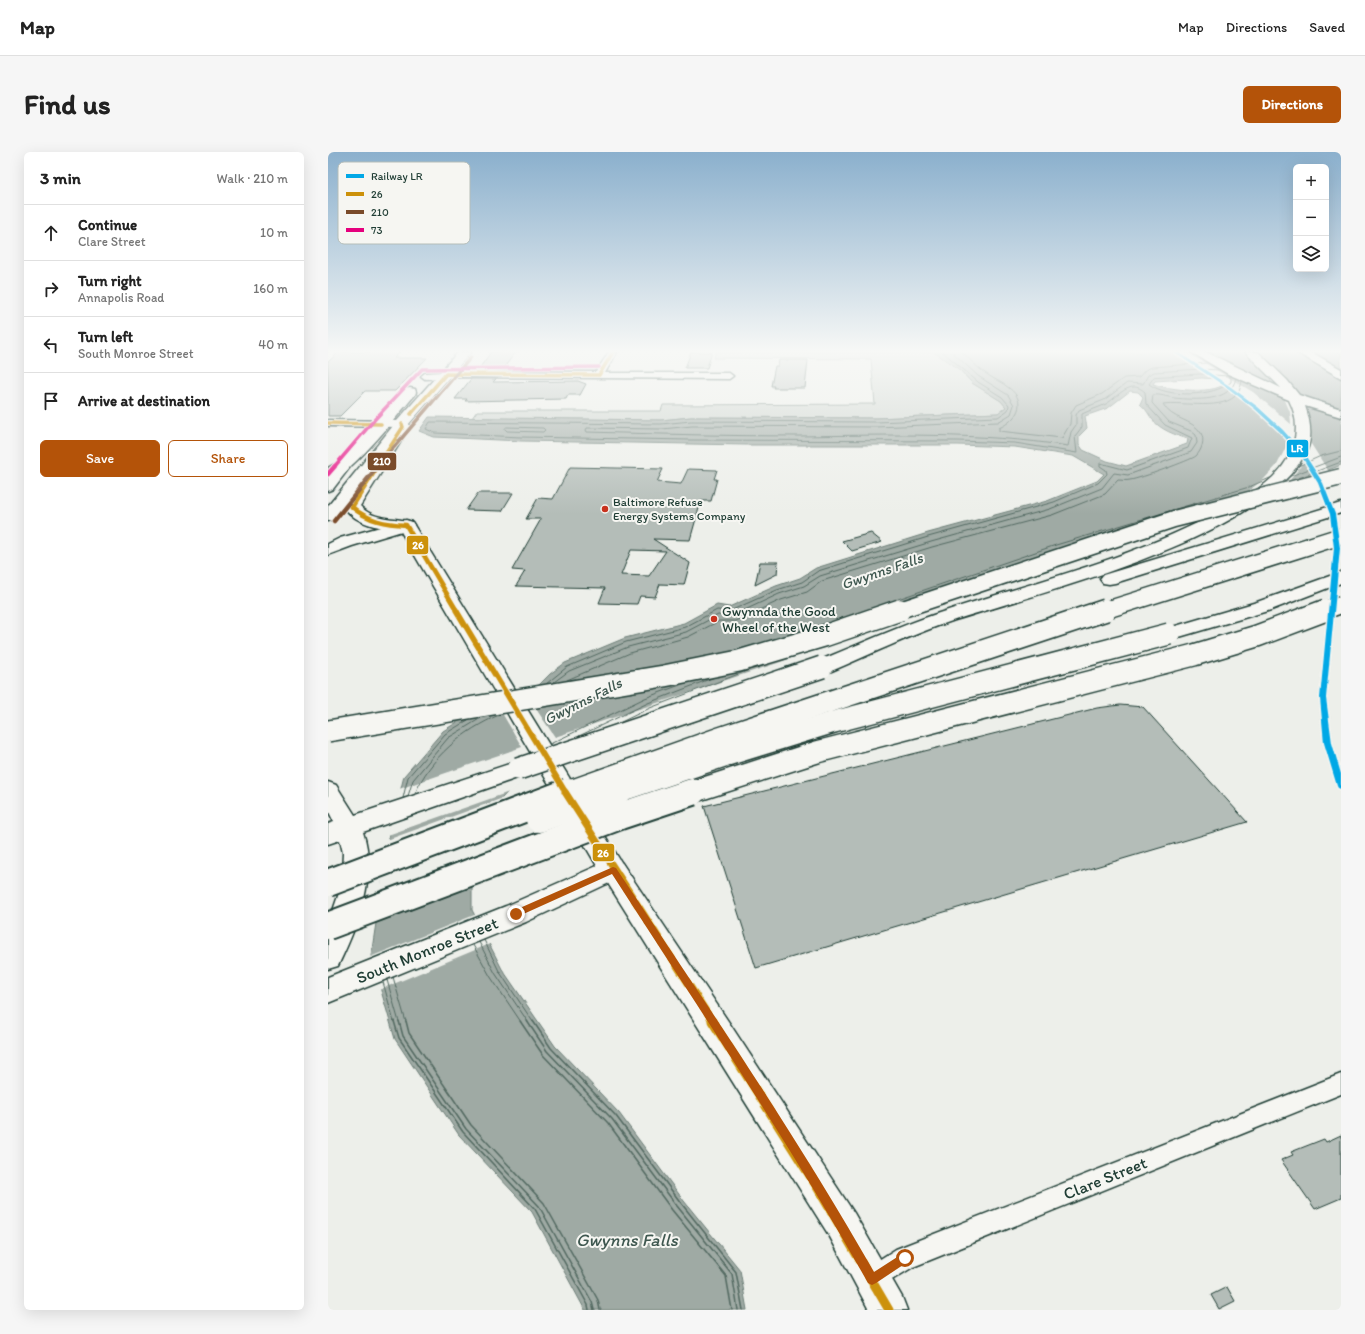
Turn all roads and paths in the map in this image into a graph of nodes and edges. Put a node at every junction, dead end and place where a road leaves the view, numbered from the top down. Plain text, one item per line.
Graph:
1 (398, 406) edge
2 (418, 406) edge
3 (1299, 406) edge
4 (1318, 406) edge
5 (1341, 414) edge
6 (328, 423) edge
7 (381, 424) junction
8 (402, 424) junction
9 (346, 464) junction
10 (328, 475) edge
11 (1341, 476) edge
12 (328, 486) edge
13 (352, 507) junction
14 (1341, 508) edge
15 (328, 516) edge
16 (406, 525) junction
17 (1341, 536) edge
18 (328, 540) edge
19 (328, 550) edge
20 (1341, 577) edge
21 (1341, 605) edge
22 (822, 667) junction
23 (328, 731) edge
24 (331, 794) edge
25 (328, 834) edge
26 (613, 870) junction
27 (328, 883) edge
28 (328, 890) edge
29 (328, 926) edge
30 (328, 957) edge
31 (336, 987) edge
32 (1341, 1084) edge
33 (872, 1279) junction
34 (889, 1310) edge

1 - 7 main road
2 - 8 main road
3 - 22 main road, bridge
4 - 5 main road
6 - 7 street
7 - 8 street
7 - 9 main road
8 - 13 main road
8 - 15 main road
9 - 10 main road
9 - 12 main road
11 - 23 main road, bridge
13 - 16 main road
13 - 18 main road
14 - 22 main road
16 - 19 main road
16 - 26 main road, bridge
17 - 27 main road, bridge
20 - 28 main road, bridge
21 - 29 main road, bridge
22 - 25 main road, bridge
24 - 30 main road, bridge
26 - 31 main road, South Monroe Street
26 - 33 main road
32 - 33 street, Clare Street
33 - 34 main road

